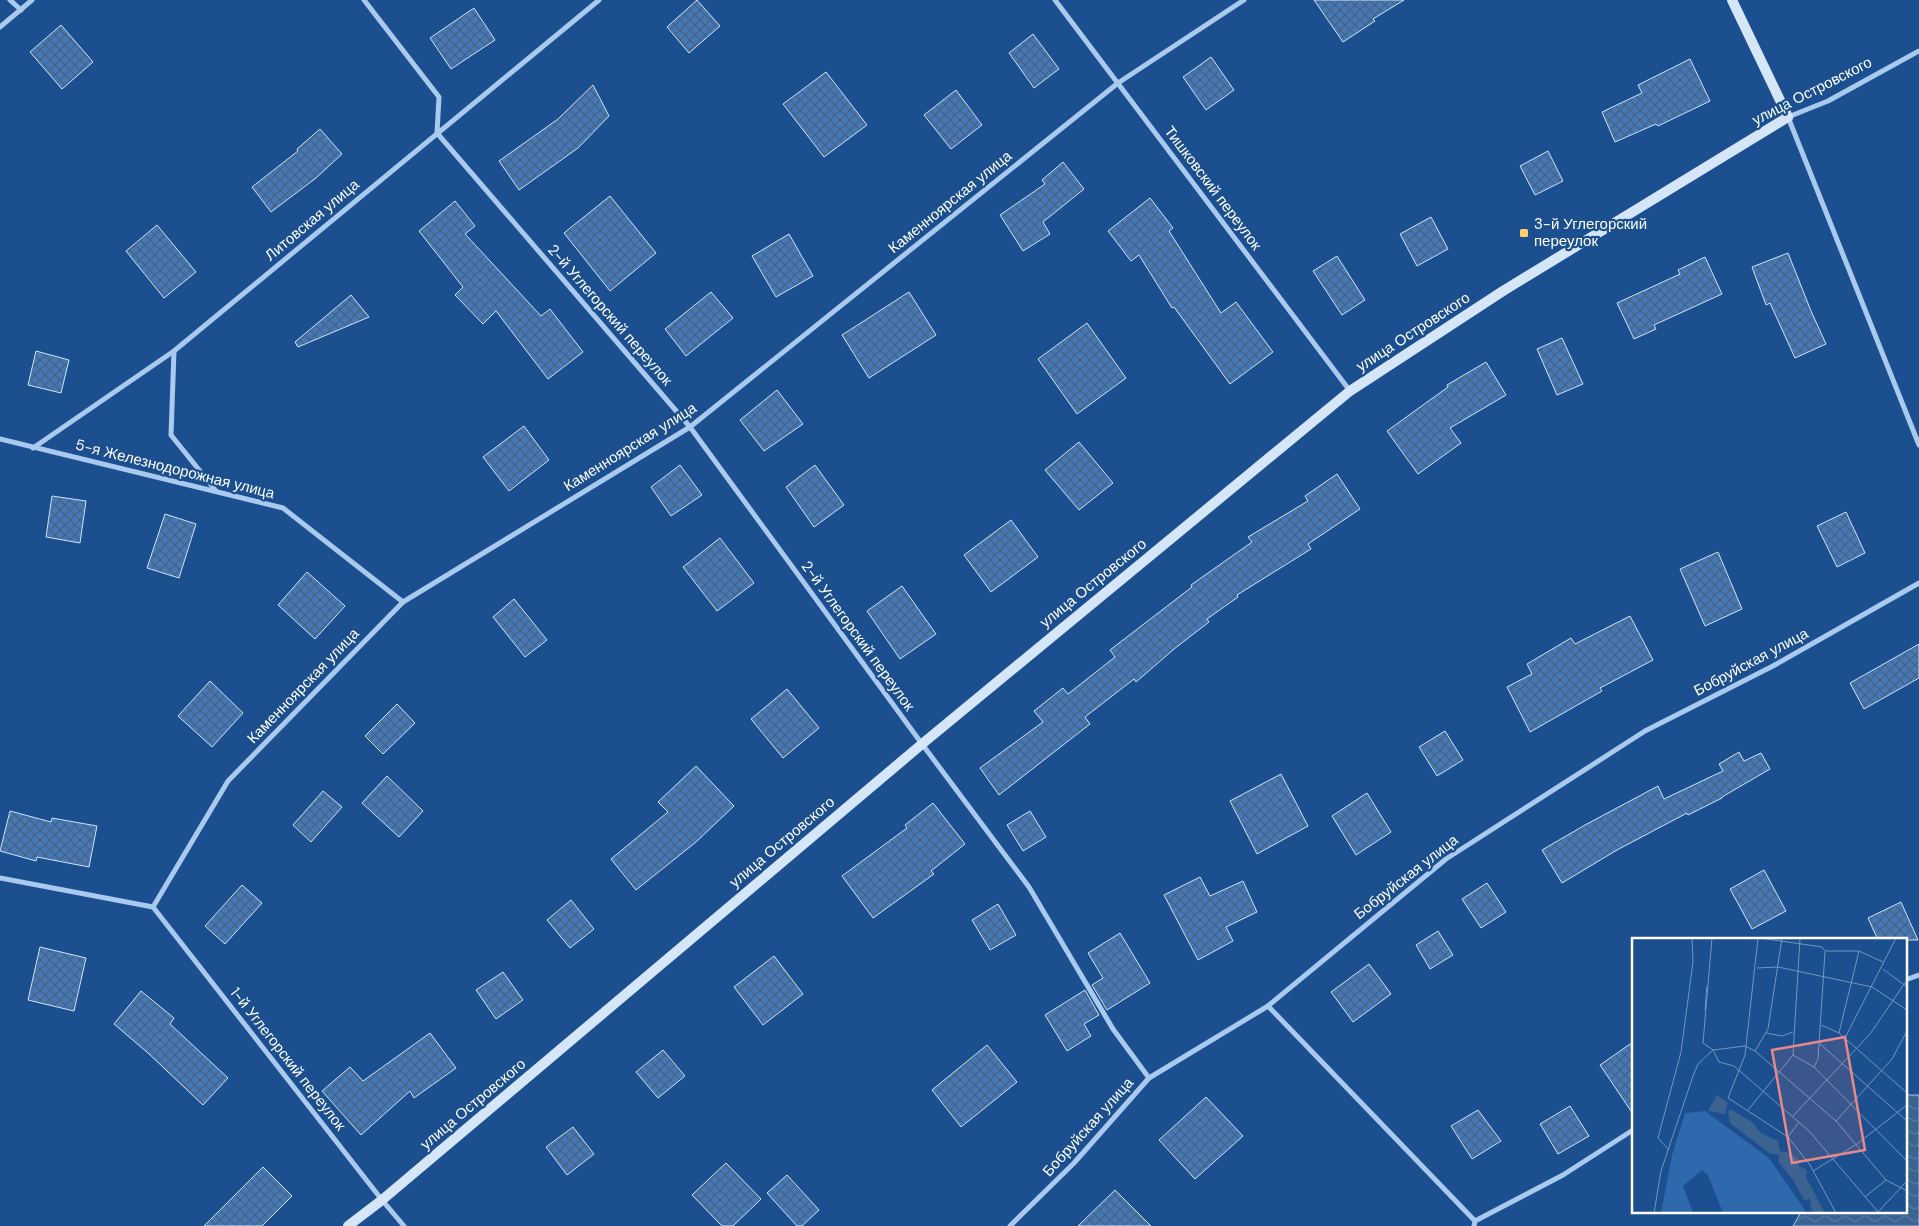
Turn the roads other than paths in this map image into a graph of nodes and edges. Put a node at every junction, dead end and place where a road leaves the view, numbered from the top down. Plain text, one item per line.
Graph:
1 (10, 0) edge
2 (32, 0) edge
3 (364, 0) edge
4 (599, 0) edge
5 (1055, 0) edge
6 (1244, 0) edge
7 (1732, 0) edge
8 (21, 10) junction
9 (0, 27) edge
10 (1919, 51) edge
11 (1118, 83) junction
12 (1788, 117) junction
13 (437, 133) junction
14 (174, 351) junction
15 (1350, 391) junction
16 (690, 427) junction
17 (0, 439) edge
18 (1919, 444) edge
19 (32, 448) junction
20 (216, 491) junction
21 (1919, 583) edge
22 (403, 602) junction
23 (922, 744) junction
24 (0, 878) edge
25 (153, 907) junction
26 (1919, 974) edge
27 (1906, 980) edge
28 (1268, 1006) junction
29 (1149, 1078) junction
30 (1632, 1131) edge
31 (382, 1200) junction
32 (1474, 1223) edge
33 (348, 1226) edge
34 (404, 1226) edge
35 (1010, 1226) edge

1 - 8 street
2 - 8 street
3 - 13 street
4 - 13 street, Литовская улица
5 - 11 street, Тишковский переулок
6 - 11 street, Каменноярская улица
7 - 12 street
8 - 9 street
10 - 12 street, улица Островского
11 - 15 street, Тишковский переулок
11 - 16 street, Каменноярская улица
12 - 15 street, улица Островского
12 - 18 street
13 - 14 street, Литовская улица
13 - 16 street, 2-й Углегорский переулок
14 - 19 street, Литовская улица
14 - 20 street
15 - 23 street, улица Островского
16 - 22 street, Каменноярская улица
16 - 23 street, 2-й Углегорский переулок
17 - 19 street, 5-я Железнодорожная улица
19 - 20 street, 5-я Железнодорожная улица
20 - 22 street, 5-я Железнодорожная улица
21 - 28 street, Бобруйская улица
22 - 25 street, Каменноярская улица
23 - 29 street, 2-й Углегорский переулок
23 - 31 street, улица Островского
24 - 25 street
25 - 31 street, 1-й Углегорский переулок
26 - 27 street
28 - 29 street, Бобруйская улица
28 - 32 street
29 - 35 street, Бобруйская улица
30 - 32 street
31 - 33 street, улица Островского
31 - 34 street, 1-й Углегорский переулок

